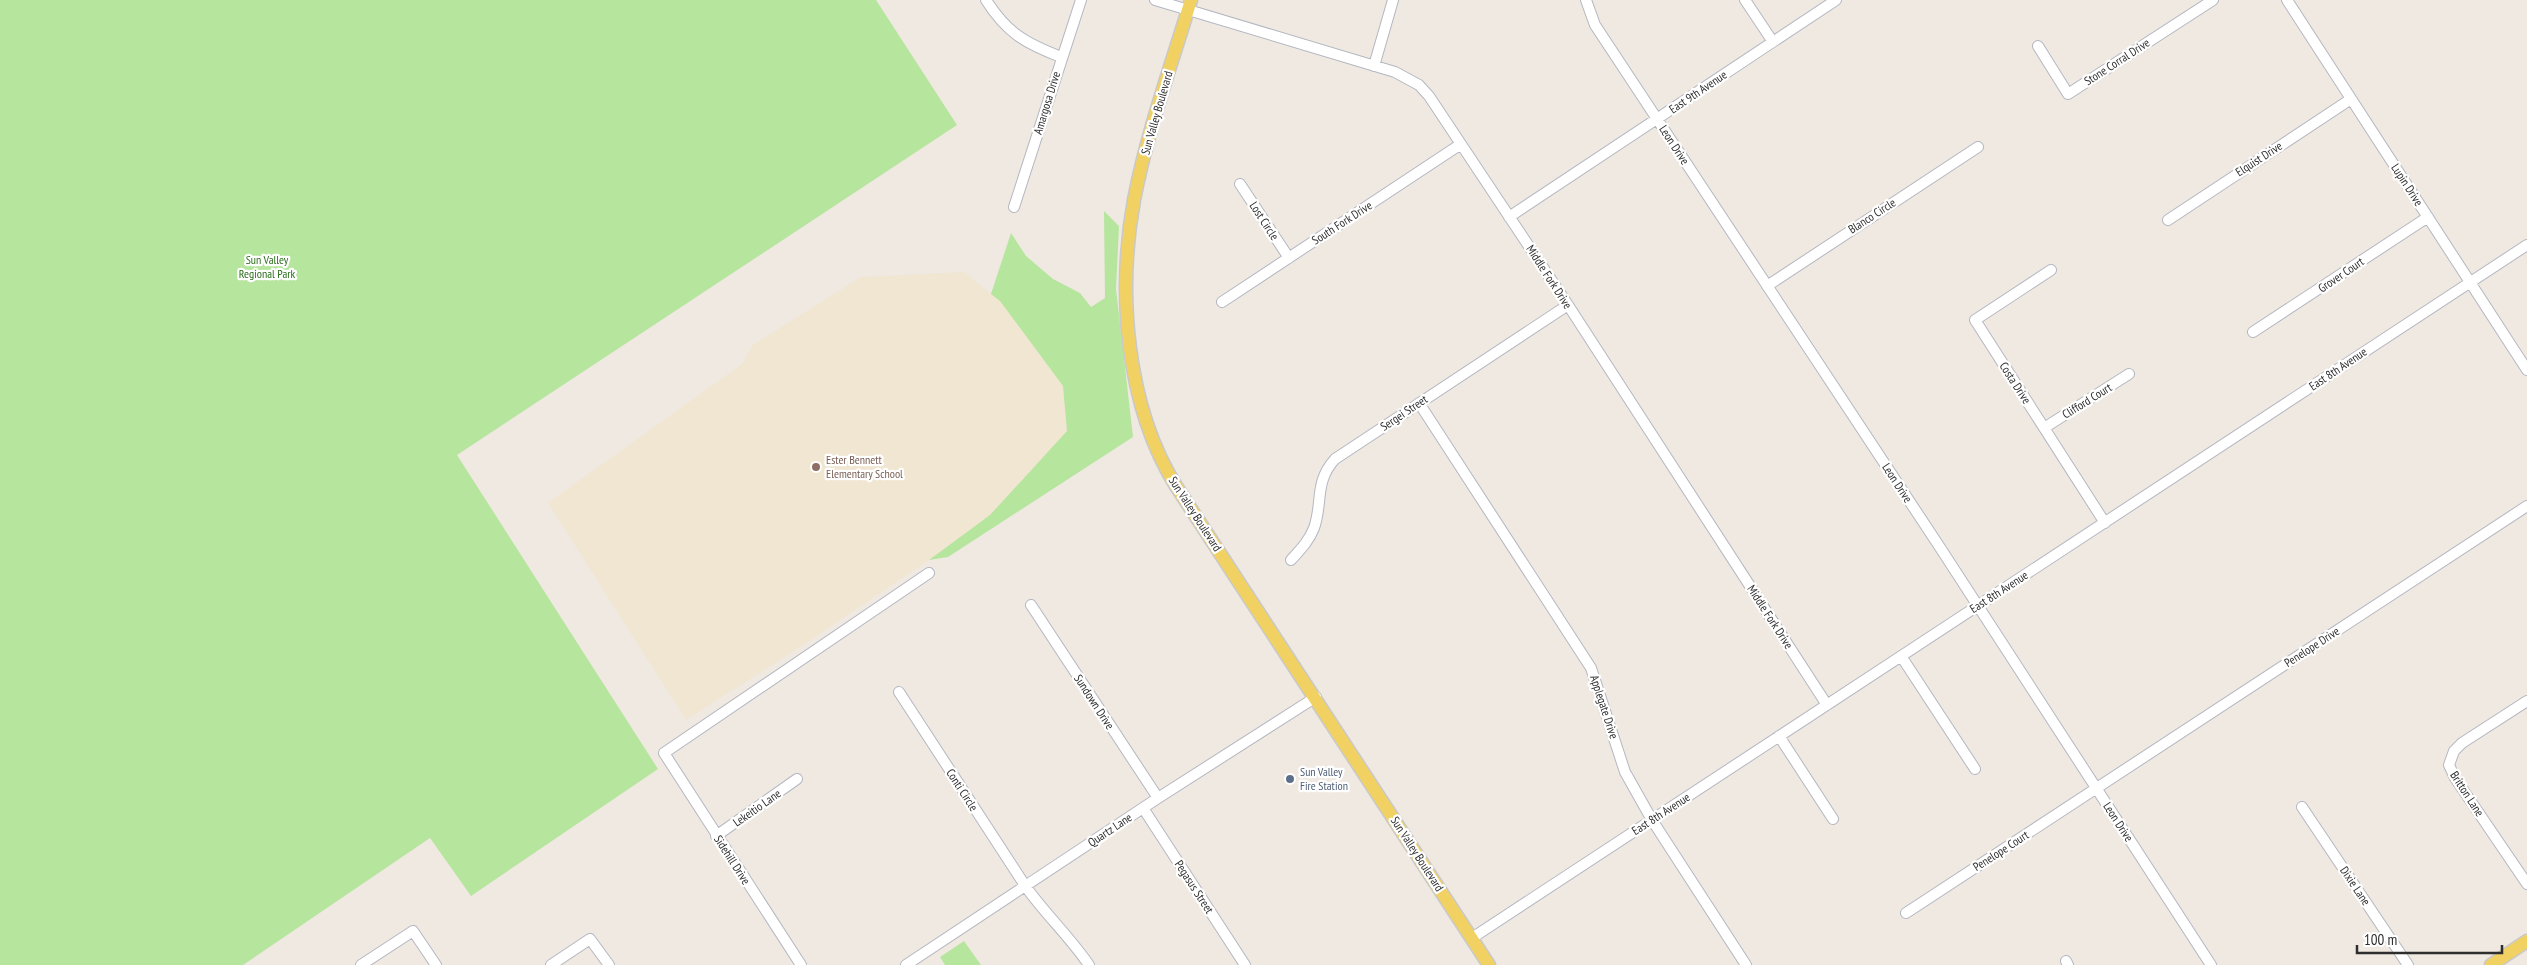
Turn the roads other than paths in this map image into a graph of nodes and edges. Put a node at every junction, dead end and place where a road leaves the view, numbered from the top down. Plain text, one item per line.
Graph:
1 (986, 0) edge
2 (1081, 0) edge
3 (1155, 0) edge
4 (1393, 0) edge
5 (1586, 0) edge
6 (1745, 0) edge
7 (1836, 0) edge
8 (2213, 0) edge
9 (2287, 0) edge
10 (1189, 5) edge
11 (1773, 42) junction
12 (2038, 46) dead end
13 (1061, 57) junction
14 (1374, 66) junction
15 (2351, 98) junction
16 (1657, 119) junction
17 (1461, 144) junction
18 (1978, 146) dead end
19 (1240, 184) dead end
20 (1014, 207) dead end
21 (1510, 217) junction
22 (2428, 217) junction
23 (2168, 220) dead end
24 (2527, 245) edge
25 (1288, 258) junction
26 (2051, 270) dead end
27 (2470, 282) junction
28 (1767, 286) junction
29 (1222, 302) dead end
30 (1568, 305) junction
31 (2253, 332) dead end
32 (2527, 370) edge
33 (2129, 374) dead end
34 (1420, 403) junction
35 (2044, 428) junction
36 (2527, 506) edge
37 (2105, 523) junction
38 (1291, 560) dead end
39 (929, 573) dead end
40 (1031, 605) dead end
41 (1978, 606) junction
42 (1901, 656) junction
43 (899, 692) dead end
44 (1316, 697) junction
45 (2527, 701) edge
46 (1827, 705) junction
47 (1779, 736) junction
48 (1975, 769) dead end
49 (797, 780) dead end
50 (2097, 789) junction
51 (1158, 798) junction
52 (2302, 807) dead end
53 (1143, 808) junction
54 (1833, 819) dead end
55 (1652, 820) junction
56 (716, 836) junction
57 (2527, 884) edge
58 (1026, 887) junction
59 (1906, 913) dead end
60 (1472, 938) junction
61 (2527, 942) edge
62 (361, 965) edge
63 (436, 965) edge
64 (551, 965) edge
65 (609, 965) edge
66 (800, 965) edge
67 (906, 965) edge
68 (1089, 965) edge
69 (1245, 965) edge
70 (1489, 965) edge
71 (1746, 965) edge
72 (2211, 965) edge
73 (2408, 965) edge
74 (2491, 965) edge

1 - 13 street
2 - 13 street, Amargosa Drive
3 - 10 street, Middle Fork Drive
4 - 14 street
5 - 16 street, Leon Drive
6 - 11 street
7 - 11 street, East 9th Avenue
8 - 12 street, Stone Corral Drive
9 - 15 street, Lupin Drive
10 - 14 street, Middle Fork Drive
10 - 44 main road, Sun Valley Boulevard
11 - 16 street, East 9th Avenue
13 - 20 street, Amargosa Drive
14 - 17 street, Middle Fork Drive
15 - 22 street, Lupin Drive
15 - 23 street, Elquist Drive
16 - 21 street, East 9th Avenue
16 - 28 street, Leon Drive
17 - 21 street, Middle Fork Drive
17 - 25 street, South Fork Drive
18 - 28 street, Blanco Circle
19 - 25 street, Lost Circle
21 - 30 street, Middle Fork Drive
22 - 27 street, Lupin Drive
22 - 31 street, Grover Court
24 - 27 street, East 8th Avenue
25 - 29 street, South Fork Drive
26 - 35 street, Costa Drive
27 - 32 street, Lupin Drive
27 - 37 street, East 8th Avenue
28 - 41 street, Leon Drive
30 - 34 street, Sergei Street
30 - 46 street, Middle Fork Drive
33 - 35 street, Clifford Court
34 - 38 street, Sergei Street
34 - 55 street, Applegate Drive
35 - 37 street, Costa Drive
36 - 50 street, Penelope Drive
37 - 41 street, East 8th Avenue
39 - 56 street, Sidehill Drive
40 - 51 street, Sundown Drive
41 - 42 street, East 8th Avenue
41 - 50 street, Leon Drive
42 - 46 street, East 8th Avenue
42 - 48 street
43 - 58 street, Conti Circle
44 - 51 street, Quartz Lane
44 - 60 main road, Sun Valley Boulevard
45 - 57 street, Britton Lane
46 - 47 street, East 8th Avenue
47 - 54 street
47 - 55 street, East 8th Avenue
49 - 56 street, Lekeitio Lane
50 - 59 street, Penelope Court
50 - 72 street, Leon Drive
51 - 53 street, Quartz Lane
52 - 73 street, Dixie Lane
53 - 58 street, Quartz Lane
53 - 69 street, Pegasus Street
55 - 60 street, East 8th Avenue
55 - 71 street, Applegate Drive
56 - 66 street, Sidehill Drive
58 - 67 street, Quartz Lane
58 - 68 street, Conti Circle
60 - 70 main road, Sun Valley Boulevard
61 - 74 main road
62 - 63 street
64 - 65 street

